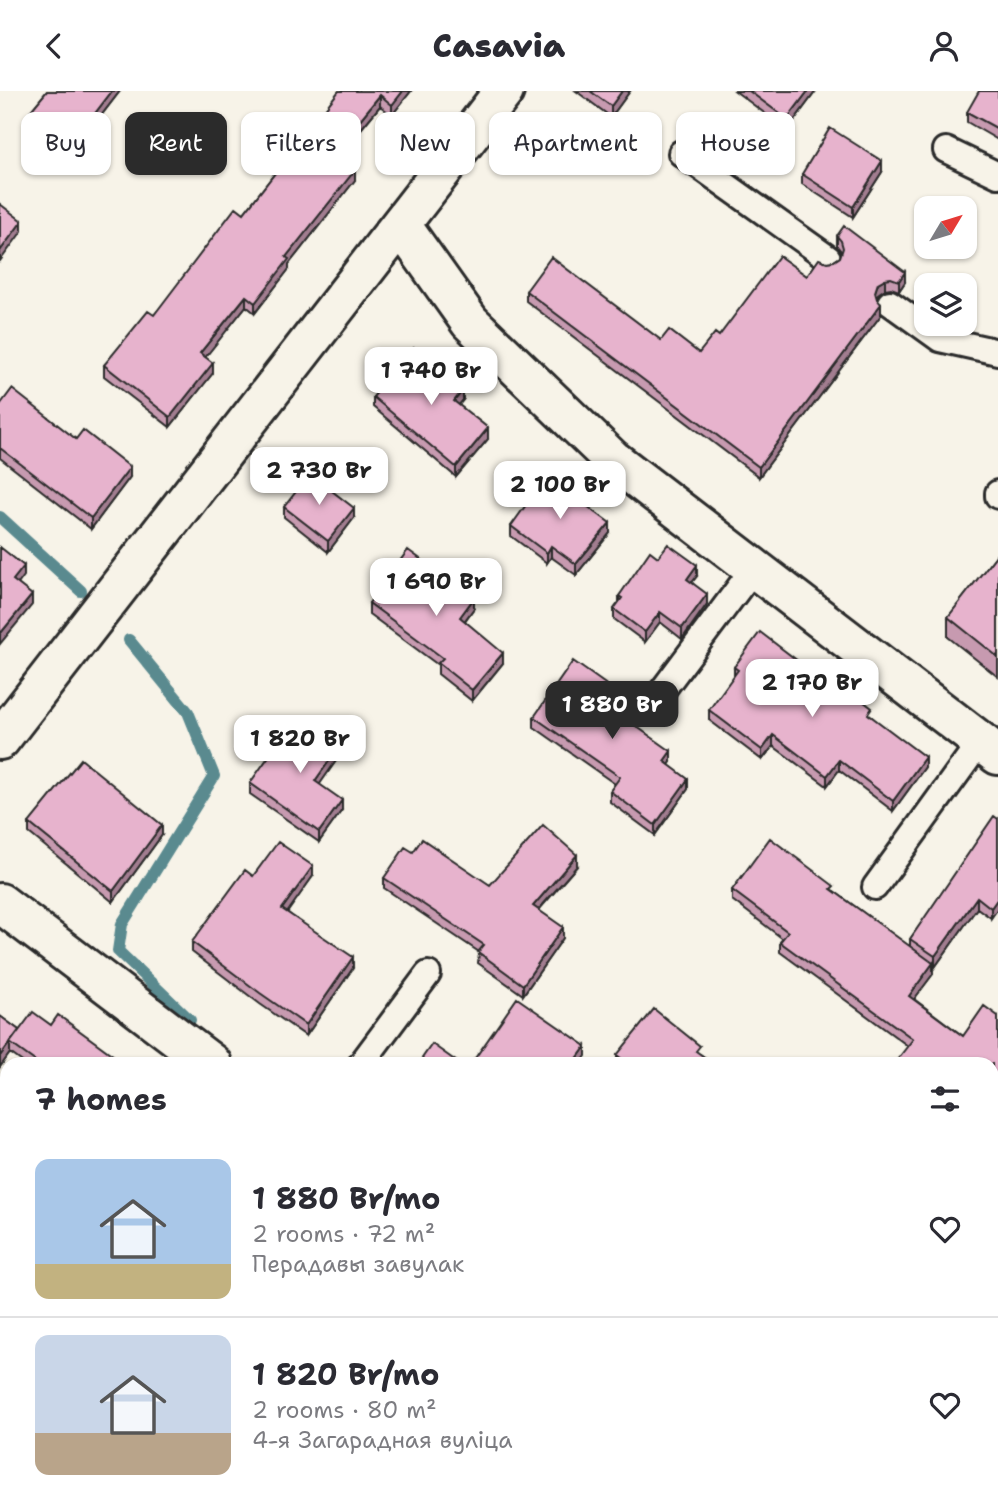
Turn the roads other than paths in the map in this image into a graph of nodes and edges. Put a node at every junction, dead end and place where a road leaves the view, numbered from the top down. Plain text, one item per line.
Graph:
1 (504, 91) edge
2 (946, 150) dead end
3 (712, 175) edge
4 (998, 175) edge
5 (401, 225) junction
6 (828, 258) dead end
7 (890, 303) dead end
8 (998, 352) edge
9 (754, 568) junction
10 (650, 707) dead end
11 (0, 740) edge
12 (989, 748) edge
13 (875, 887) dead end
14 (0, 903) edge
15 (428, 974) dead end
16 (203, 1057) edge
17 (366, 1057) edge

1 - 5 street
2 - 4 lane
3 - 6 lane
5 - 9 street
5 - 11 street
7 - 8 lane
9 - 10 lane
9 - 12 street
12 - 13 lane
14 - 16 street
15 - 17 lane

